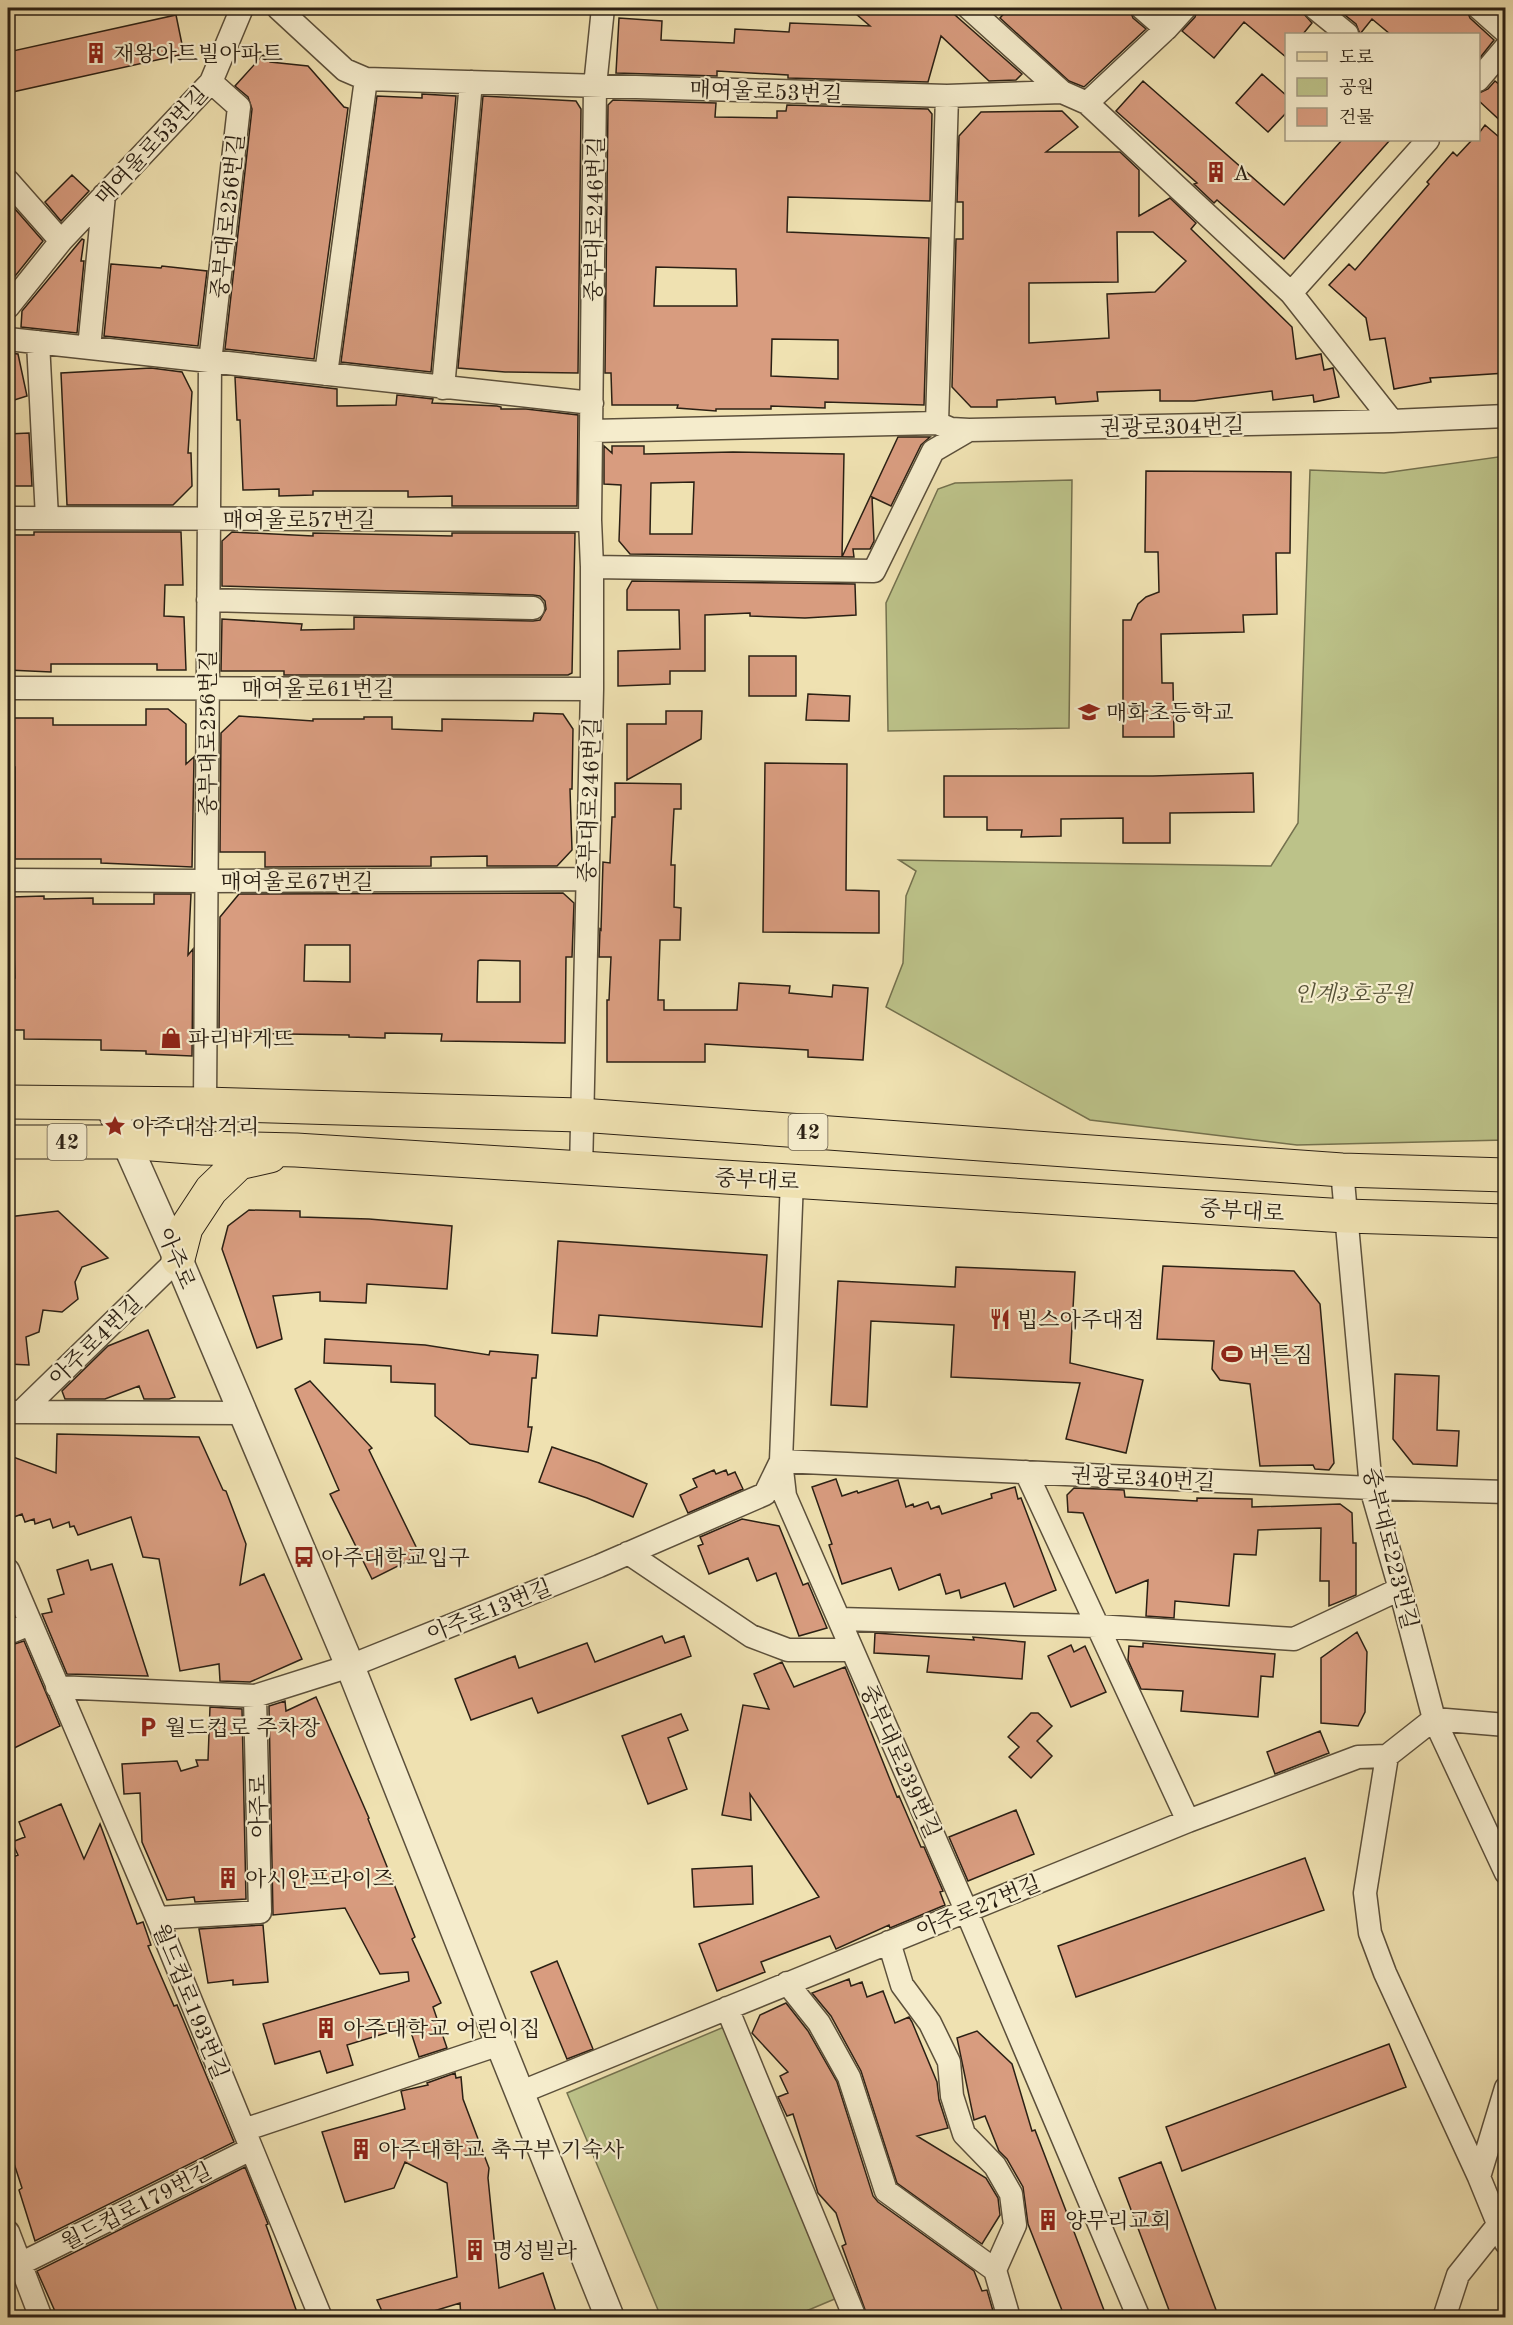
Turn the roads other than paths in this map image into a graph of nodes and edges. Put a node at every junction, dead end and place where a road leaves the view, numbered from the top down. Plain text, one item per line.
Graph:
1 (242, 8) edge
2 (278, 8) edge
3 (603, 8) edge
4 (969, 8) edge
5 (1142, 8) edge
6 (1185, 8) edge
7 (1315, 8) edge
8 (1479, 8) edge
9 (1166, 29) junction
10 (1506, 32) edge
11 (1346, 33) edge
12 (1506, 47) edge
13 (366, 79) junction
14 (1480, 79) edge
15 (211, 81) junction
16 (471, 82) junction
17 (595, 86) junction
18 (1062, 92) junction
19 (947, 96) junction
20 (1087, 103) junction
21 (1427, 141) edge
22 (8, 181) edge
23 (105, 195) junction
24 (62, 240) junction
25 (1291, 293) junction
26 (8, 307) edge
27 (8, 339) edge
28 (38, 342) junction
29 (89, 348) junction
30 (210, 362) junction
31 (326, 374) junction
32 (443, 388) junction
33 (592, 403) junction
34 (1506, 416) edge
35 (1392, 421) junction
36 (952, 427) junction
37 (592, 431) junction
38 (8, 518) edge
39 (47, 518) junction
40 (209, 518) junction
41 (590, 520) junction
42 (592, 567) junction
43 (208, 600) junction
44 (533, 608) dead end
45 (8, 688) edge
46 (207, 688) junction
47 (592, 689) junction
48 (586, 879) junction
49 (8, 880) edge
50 (207, 881) junction
51 (8, 1102) edge
52 (109, 1104) junction
53 (205, 1104) junction
54 (580, 1115) junction
55 (8, 1142) edge
56 (126, 1142) junction
57 (296, 1150) junction
58 (581, 1170) junction
59 (1342, 1170) junction
60 (1506, 1174) edge
61 (792, 1180) junction
62 (1346, 1216) junction
63 (1506, 1221) edge
64 (178, 1259) junction
65 (14, 1412) edge
66 (243, 1413) junction
67 (781, 1461) junction
68 (1026, 1472) junction
69 (1371, 1488) junction
70 (1506, 1492) edge
71 (628, 1553) junction
72 (8, 1570) edge
73 (1400, 1589) junction
74 (838, 1619) junction
75 (30, 1624) junction
76 (1097, 1626) junction
77 (8, 1633) edge
78 (852, 1650) junction
79 (350, 1666) junction
80 (57, 1687) junction
81 (255, 1696) junction
82 (1434, 1719) junction
83 (1506, 1725) edge
84 (1387, 1756) junction
85 (1188, 1821) junction
86 (1506, 1873) edge
87 (966, 1910) junction
88 (157, 1918) junction
89 (889, 1942) junction
90 (787, 1983) junction
91 (727, 2008) junction
92 (500, 2044) junction
93 (1506, 2088) edge
94 (519, 2093) junction
95 (248, 2139) junction
96 (1479, 2177) junction
97 (8, 2232) edge
98 (1502, 2234) edge
99 (20, 2264) junction
100 (995, 2270) junction
101 (41, 2318) edge
102 (321, 2318) edge
103 (610, 2318) edge
104 (855, 2318) edge
105 (1009, 2318) edge
106 (1139, 2318) edge
107 (1444, 2318) edge

1 - 15 street, 매여울로53번길
2 - 13 street, 매여울로53번길
3 - 17 street, 중부대로246번길
4 - 18 street
5 - 9 street
6 - 9 street
7 - 11 street
8 - 10 street
9 - 20 street
12 - 14 street
13 - 16 street, 매여울로53번길
13 - 31 street
15 - 23 street, 매여울로53번길
15 - 30 street, 중부대로256번길
16 - 17 street, 매여울로53번길
16 - 32 street
17 - 19 street, 매여울로53번길
17 - 33 street, 중부대로246번길
18 - 19 street, 매여울로53번길
18 - 20 street
19 - 36 street
20 - 25 street
21 - 25 street
22 - 24 street
23 - 24 street, 매여울로53번길
23 - 29 street
24 - 26 street, 매여울로53번길
25 - 35 street
27 - 28 street
28 - 29 street
28 - 39 street
29 - 30 street
30 - 31 street
30 - 40 street, 중부대로256번길
31 - 32 street
32 - 33 street
33 - 37 street, 중부대로246번길
34 - 35 street, 권광로304번길
35 - 36 street, 권광로304번길
36 - 37 street
36 - 42 street
37 - 41 street, 중부대로246번길
38 - 39 street, 매여울로57번길
39 - 40 street, 매여울로57번길
40 - 41 street, 매여울로57번길
40 - 43 street, 중부대로256번길
41 - 42 street, 중부대로246번길
42 - 47 street, 중부대로246번길
43 - 44 street
43 - 46 street, 중부대로256번길
45 - 46 street, 매여울로61번길
46 - 47 street, 매여울로61번길
46 - 50 street, 중부대로256번길
47 - 48 street, 중부대로246번길
48 - 50 street, 매여울로67번길
48 - 54 street, 중부대로246번길
49 - 50 street, 매여울로67번길
50 - 53 street, 중부대로256번길
51 - 52 main road, 중부대로 / 42
52 - 53 main road, 중부대로 / 42
52 - 56 street, 아주로
53 - 54 main road, 중부대로 / 42
54 - 58 street, 중부대로246번길
54 - 59 main road, 중부대로 / 42
55 - 56 main road, 중부대로 / 42
56 - 57 main road, 중부대로 / 42
56 - 64 street, 아주로
57 - 58 main road, 중부대로 / 42
57 - 64 main road
58 - 61 main road, 중부대로 / 42
59 - 60 main road, 중부대로 / 42
59 - 62 street, 중부대로223번길
61 - 62 main road, 중부대로 / 42
61 - 67 street, 중부대로239번길
62 - 63 main road, 중부대로 / 42
62 - 69 street, 중부대로223번길
64 - 65 street, 아주로4번길
64 - 66 street, 아주로
65 - 66 street
66 - 79 street, 아주로
67 - 68 street, 권광로340번길
67 - 71 street, 아주로13번길
67 - 74 street, 중부대로239번길
68 - 69 street, 권광로340번길
68 - 76 street
69 - 70 street, 권광로340번길
69 - 73 street, 중부대로223번길
71 - 78 street
71 - 79 street, 아주로13번길
72 - 75 street, 월드컵로193번길
73 - 76 street
73 - 82 street, 중부대로223번길
74 - 76 street
74 - 78 street, 중부대로239번길
75 - 77 street
75 - 80 street, 월드컵로193번길
76 - 85 street
78 - 87 street, 중부대로239번길
79 - 81 street
79 - 92 street, 아주로
80 - 81 street
80 - 88 street, 월드컵로193번길
81 - 88 street, 아주로
82 - 83 street
82 - 84 street
82 - 86 street, 중부대로223번길
84 - 85 street, 아주로27번길
84 - 96 street
85 - 87 street, 아주로27번길
87 - 89 street, 아주로27번길
87 - 106 street, 중부대로239번길
88 - 95 street, 월드컵로193번길
89 - 90 street, 아주로27번길
89 - 100 street
90 - 91 street, 아주로27번길
90 - 100 street
91 - 94 street, 아주로27번길
91 - 104 street
92 - 94 street, 아주로
92 - 95 street
93 - 96 street
94 - 103 street, 아주로
95 - 99 street, 월드컵로179번길
95 - 102 street, 월드컵로193번길
96 - 98 street
97 - 99 street
98 - 107 street
99 - 101 street
100 - 105 street

